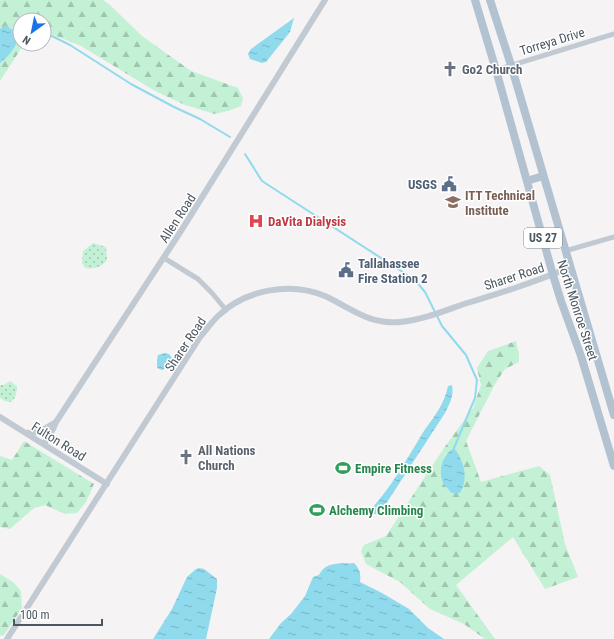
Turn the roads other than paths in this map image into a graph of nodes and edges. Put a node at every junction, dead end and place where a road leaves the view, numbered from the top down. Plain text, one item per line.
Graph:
1 (325, 0) edge
2 (475, 0) edge
3 (490, 0) edge
4 (614, 34) edge
5 (511, 65) junction
6 (496, 70) junction
7 (543, 176) junction
8 (527, 182) junction
9 (614, 237) edge
10 (565, 251) junction
11 (164, 258) junction
12 (570, 267) junction
13 (553, 275) junction
14 (226, 310) junction
15 (600, 369) junction
16 (586, 372) junction
17 (605, 385) junction
18 (590, 387) junction
19 (614, 415) edge
20 (0, 416) edge
21 (56, 422) junction
22 (26, 433) junction
23 (44, 444) junction
24 (614, 466) edge
25 (106, 484) junction
26 (7, 639) edge

1 - 11 street, Allen Road
2 - 6 main road, North Monroe Street / US 27
3 - 5 main road, North Monroe Street / US 27
4 - 5 street, Torreya Drive
5 - 6 street, Torreya Drive
5 - 7 main road, North Monroe Street / US 27
6 - 8 main road, North Monroe Street / US 27
7 - 8 main road
7 - 10 main road, North Monroe Street / US 27
8 - 13 main road, North Monroe Street / US 27
9 - 10 street
10 - 12 main road, North Monroe Street / US 27
11 - 14 street
11 - 21 street, Allen Road
12 - 13 street, Sharer Road
12 - 15 main road, North Monroe Street / US 27
13 - 14 street, Sharer Road
13 - 16 main road, North Monroe Street / US 27
14 - 25 street, Sharer Road
15 - 16 main road
15 - 17 main road, North Monroe Street / US 27
16 - 18 main road, North Monroe Street / US 27
17 - 18 main road
17 - 19 main road, North Monroe Street / US 27
18 - 24 main road, North Monroe Street / US 27
20 - 22 street, Fulton Road
21 - 22 street
21 - 23 street, Allen Road
22 - 23 street, Fulton Road
23 - 25 street, Fulton Road
25 - 26 street, Sharer Road

